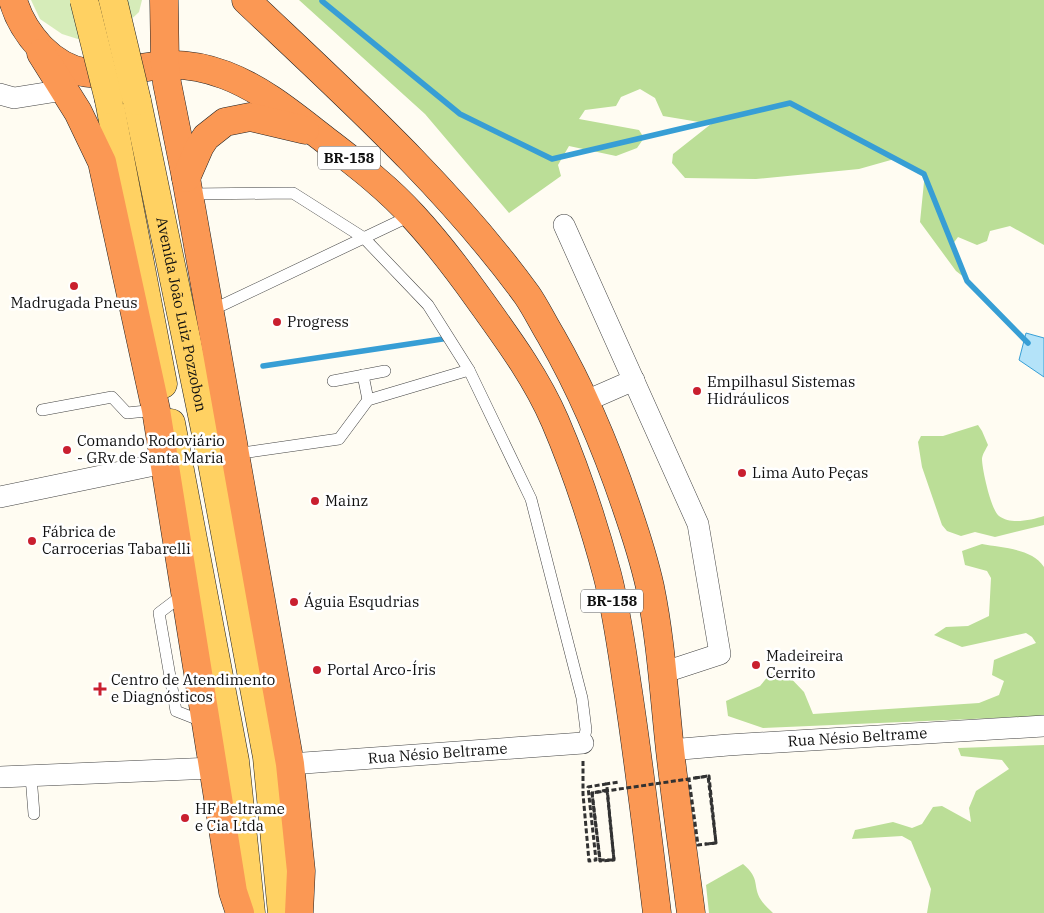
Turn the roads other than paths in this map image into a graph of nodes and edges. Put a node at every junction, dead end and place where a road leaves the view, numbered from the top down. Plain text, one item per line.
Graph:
1 (13, 0) edge
2 (84, 0) edge
3 (113, 0) edge
4 (164, 0) edge
5 (246, 0) edge
6 (0, 5) edge
7 (31, 37) junction
8 (165, 65) junction
9 (64, 90) junction
10 (0, 94) edge
11 (316, 132) junction
12 (188, 186) junction
13 (412, 215) junction
14 (564, 225) dead end
15 (364, 238) junction
16 (210, 311) junction
17 (469, 370) junction
18 (385, 371) dead end
19 (363, 375) junction
20 (634, 380) junction
21 (332, 381) dead end
22 (368, 400) junction
23 (586, 402) junction
24 (42, 410) dead end
25 (156, 410) junction
26 (235, 454) junction
27 (164, 463) junction
28 (0, 497) edge
29 (662, 673) junction
30 (1044, 726) edge
31 (583, 743) joint
32 (670, 750) junction
33 (290, 764) junction
34 (213, 768) junction
35 (31, 776) junction
36 (0, 778) edge
37 (34, 814) dead end
38 (240, 913) edge
39 (251, 913) edge
40 (282, 913) edge
41 (299, 913) edge
42 (657, 913) edge
43 (691, 913) edge

1 - 7 highway, BR-158
2 - 39 main road, Avenida João Luiz Pozzobon, bridge
3 - 40 main road, Avenida João Luiz Pozzobon, bridge
4 - 8 highway
5 - 23 highway, BR-158
6 - 7 highway, BR-158
7 - 8 highway, BR-158
7 - 9 highway
8 - 11 highway, BR-158
8 - 12 highway
9 - 10 street
9 - 25 highway
11 - 12 highway
11 - 13 highway, BR-158
12 - 15 lane
12 - 16 highway
13 - 15 lane
13 - 42 highway, BR-158
14 - 20 street
15 - 16 lane
15 - 17 lane
16 - 26 highway
17 - 22 lane
17 - 31 lane
18 - 19 lane
19 - 21 lane
19 - 22 lane
20 - 23 street
20 - 29 street
22 - 26 lane
23 - 29 highway, BR-158
24 - 25 lane
25 - 27 highway
26 - 33 highway
27 - 28 street
27 - 34 highway
29 - 32 highway, BR-158
30 - 32 street, Rua Nésio Beltrame
31 - 33 street, Rua Nésio Beltrame
32 - 43 highway, BR-158
33 - 41 highway
34 - 35 street
34 - 38 highway
35 - 36 street
35 - 37 lane

